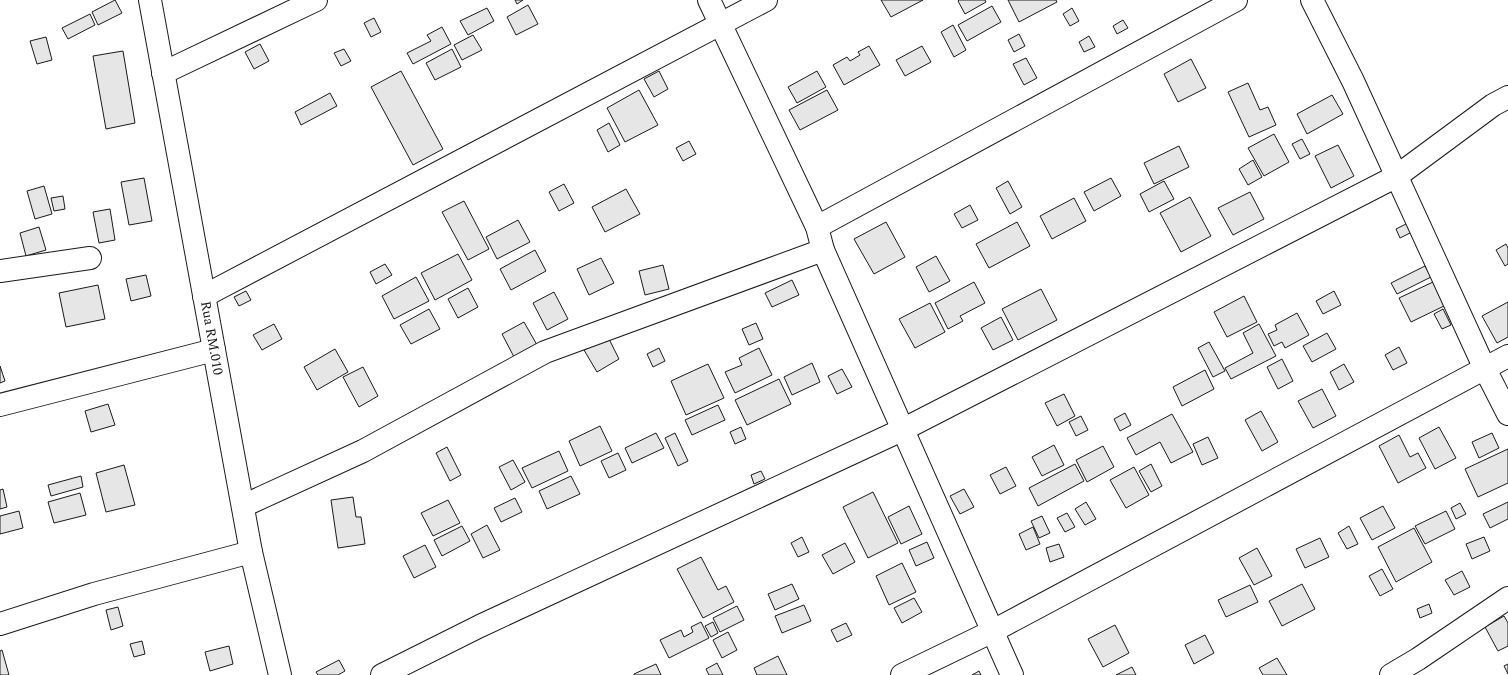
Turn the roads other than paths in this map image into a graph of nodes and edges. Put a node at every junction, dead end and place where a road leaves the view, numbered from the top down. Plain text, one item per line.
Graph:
1 (150, 0) edge
2 (316, 0) edge
3 (709, 0) edge
4 (766, 0) edge
5 (1236, 0) edge
6 (1312, 0) edge
7 (720, 23) junction
8 (163, 72) junction
9 (1508, 97) edge
10 (1397, 176) junction
11 (817, 227) junction
12 (823, 250) junction
13 (90, 258) dead end
14 (0, 271) edge
15 (204, 296) junction
16 (214, 350) junction
17 (1508, 356) edge
18 (1485, 369) junction
19 (0, 405) edge
20 (1508, 414) edge
21 (904, 429) junction
22 (243, 506) junction
23 (251, 552) junction
24 (1508, 598) edge
25 (0, 624) edge
26 (993, 631) junction
27 (280, 675) edge
28 (382, 675) edge
29 (902, 675) edge
30 (1012, 675) edge
31 (1392, 675) edge

1 - 8 street, Rua RM.010
2 - 8 street
3 - 7 street
4 - 7 street
5 - 11 street
6 - 10 street
7 - 11 street
7 - 15 street
8 - 15 street, Rua RM.010
9 - 10 street
10 - 18 street
10 - 21 street
11 - 12 street
12 - 21 street
12 - 22 street
13 - 14 street
15 - 16 street, Rua RM.010
16 - 19 street
16 - 22 street, Rua RM.010
17 - 18 street
18 - 20 street
18 - 26 street
21 - 26 street
21 - 28 street
22 - 23 street, Rua RM.010
23 - 25 street
23 - 27 street, Rua RM.010
24 - 31 street
26 - 29 street
26 - 30 street

